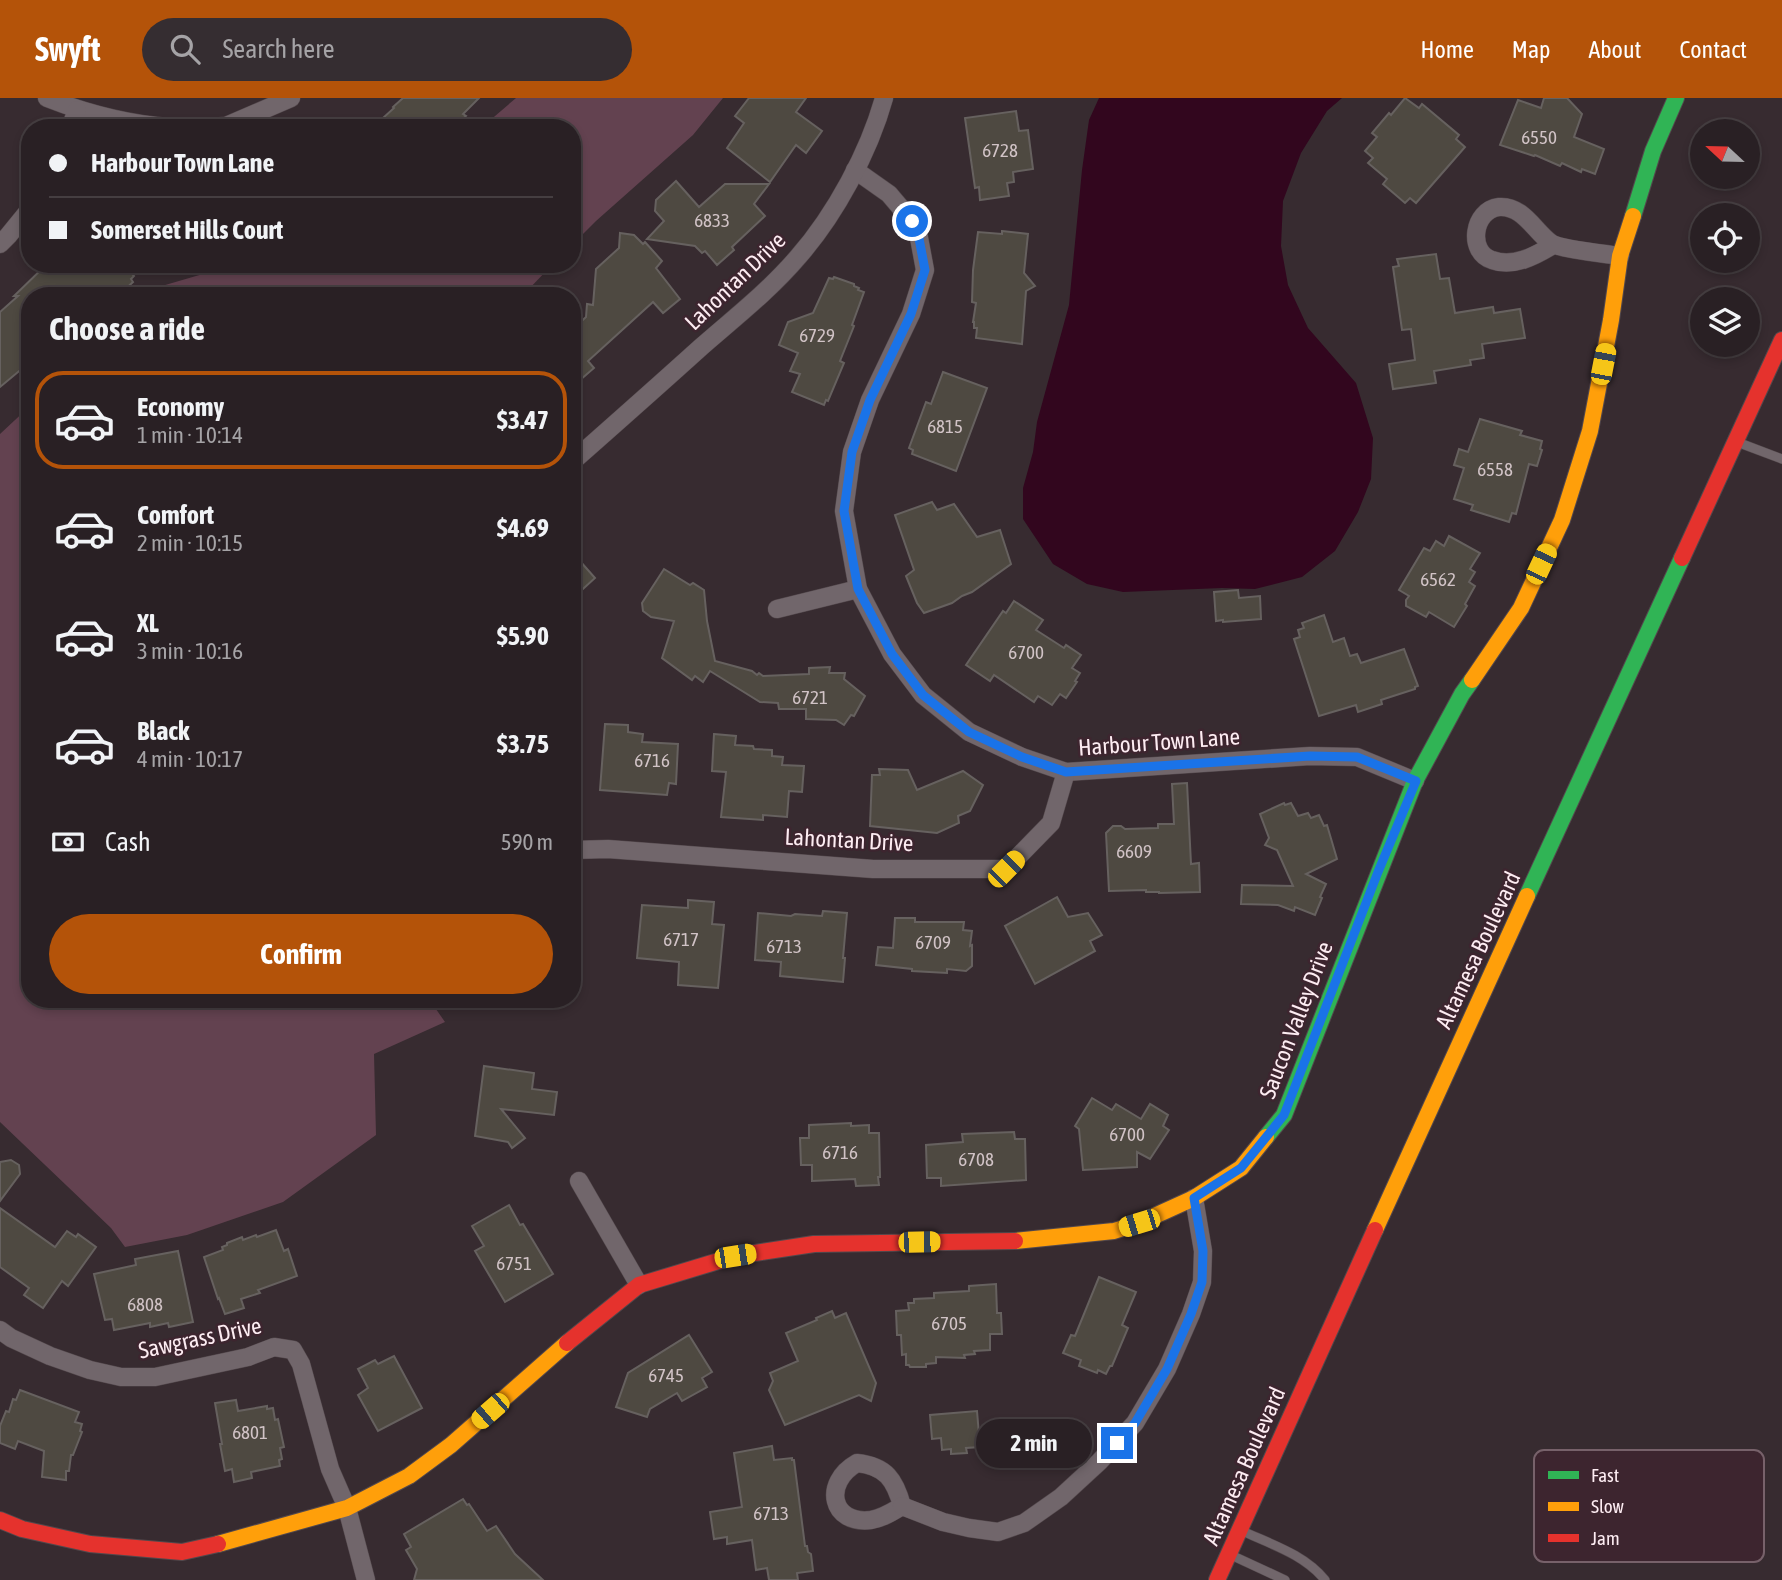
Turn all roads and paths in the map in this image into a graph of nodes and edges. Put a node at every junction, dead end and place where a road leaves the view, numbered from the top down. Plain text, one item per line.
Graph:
1 (47, 98) edge
2 (291, 98) edge
3 (884, 98) edge
4 (1676, 98) edge
5 (77, 110) junction
6 (74, 119) edge
7 (118, 119) edge
8 (242, 119) edge
9 (855, 170) junction
10 (21, 220) edge
11 (0, 244) edge
12 (1553, 245) dead end
13 (1620, 256) junction
14 (1782, 340) edge
15 (1736, 442) junction
16 (581, 454) edge
17 (1782, 459) edge
18 (858, 589) junction
19 (777, 609) dead end
20 (1066, 772) junction
21 (1416, 781) junction
22 (581, 850) edge
23 (579, 1181) dead end
24 (1194, 1198) junction
25 (639, 1285) junction
26 (0, 1330) edge
27 (902, 1506) dead end
28 (347, 1508) junction
29 (0, 1520) edge
30 (1240, 1530) junction
31 (1229, 1554) junction
32 (366, 1580) edge
33 (1217, 1580) edge
34 (1285, 1580) edge
35 (1325, 1580) edge

1 - 5 street
2 - 8 street
3 - 9 street, Lahontan Drive
4 - 13 street, Saucon Valley Drive
5 - 6 street
5 - 7 street
9 - 16 street, Lahontan Drive
9 - 18 street, Harbour Town Lane
10 - 11 street
12 - 13 street
13 - 21 street, Saucon Valley Drive
14 - 15 street, Altamesa Boulevard
15 - 17 lane
15 - 30 street, Altamesa Boulevard
18 - 19 street
18 - 20 street, Harbour Town Lane
20 - 21 street, Harbour Town Lane
20 - 22 street, Lahontan Drive
21 - 24 street, Saucon Valley Drive
23 - 25 street
24 - 25 street, Saucon Valley Drive
24 - 27 street
25 - 28 street, Saucon Valley Drive
26 - 28 street, Sawgrass Drive
28 - 29 street, Saucon Valley Drive
28 - 32 street
30 - 31 street, Altamesa Boulevard
30 - 35 lane
31 - 33 street, Altamesa Boulevard
31 - 34 lane

